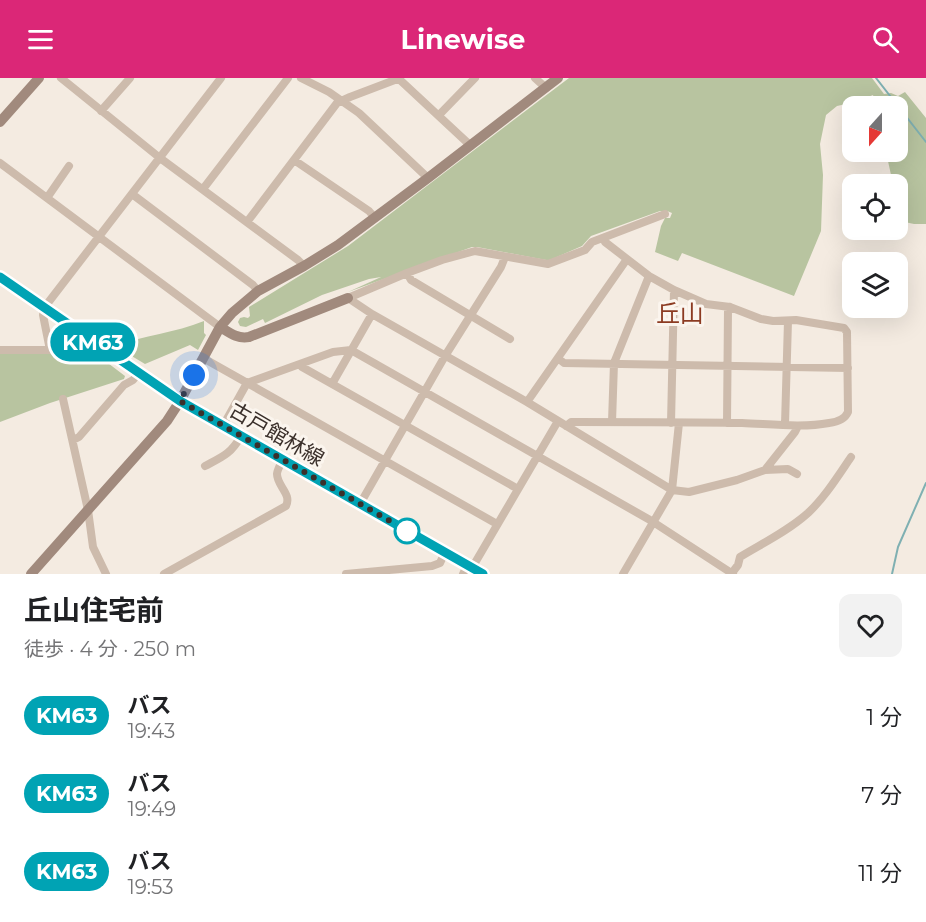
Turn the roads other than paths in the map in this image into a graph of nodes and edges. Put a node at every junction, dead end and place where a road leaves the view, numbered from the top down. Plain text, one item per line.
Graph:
1 (39, 78) edge
2 (61, 78) edge
3 (130, 78) edge
4 (221, 78) edge
5 (288, 78) edge
6 (301, 78) edge
7 (399, 78) edge
8 (475, 78) edge
9 (535, 78) edge
10 (558, 78) edge
11 (546, 88) junction
12 (343, 101) junction
13 (101, 111) junction
14 (439, 115) junction
15 (0, 122) edge
16 (471, 146) junction
17 (160, 158) junction
18 (294, 160) junction
19 (0, 163) edge
20 (69, 166) dead end
21 (428, 178) junction
22 (203, 189) junction
23 (132, 194) junction
24 (47, 198) junction
25 (666, 214) dead end
26 (375, 218) junction
27 (247, 222) junction
28 (99, 237) junction
29 (603, 238) junction
30 (505, 257) junction
31 (627, 259) junction
32 (304, 267) junction
33 (407, 273) junction
34 (649, 276) junction
35 (0, 277) edge
36 (674, 290) junction
37 (258, 291) junction
38 (348, 298) junction
39 (730, 307) junction
40 (44, 308) junction
41 (372, 314) junction
42 (470, 316) junction
43 (788, 321) junction
44 (220, 327) junction
45 (510, 339) dead end
46 (93, 341) junction
47 (0, 350) edge
48 (50, 350) junction
49 (351, 350) junction
50 (445, 356) junction
51 (203, 358) junction
52 (559, 359) junction
53 (614, 363) junction
54 (300, 364) junction
55 (673, 366) junction
56 (727, 366) junction
57 (786, 366) junction
58 (848, 368) junction
59 (139, 373) junction
60 (247, 382) junction
61 (332, 384) junction
62 (424, 392) junction
63 (63, 399) dead end
64 (180, 401) junction
65 (527, 402) junction
66 (612, 422) junction
67 (562, 423) junction
68 (675, 423) junction
69 (727, 423) junction
70 (785, 424) junction
71 (404, 425) junction
72 (223, 426) junction
73 (798, 426) junction
74 (241, 436) junction
75 (73, 440) junction
76 (537, 456) junction
77 (851, 457) dead end
78 (282, 460) junction
79 (385, 460) junction
80 (205, 466) dead end
81 (765, 470) junction
82 (797, 474) dead end
83 (518, 489) junction
84 (672, 490) junction
85 (360, 504) junction
86 (88, 510) junction
87 (653, 522) junction
88 (497, 524) junction
89 (445, 552) junction
90 (467, 569) edge
91 (31, 574) edge
92 (106, 574) edge
93 (164, 574) edge
94 (346, 574) edge
95 (483, 574) edge
96 (623, 574) edge
97 (732, 574) edge

1 - 15 street
2 - 13 street
3 - 13 street
4 - 17 street
5 - 22 street
6 - 12 street
7 - 12 street
7 - 14 street
8 - 14 street
9 - 11 street
10 - 11 street
11 - 16 street
12 - 18 street
12 - 21 street
13 - 17 street
14 - 16 street
16 - 21 street
17 - 22 street
17 - 23 street
18 - 26 street
18 - 27 street
19 - 24 street
20 - 24 street
21 - 26 street
22 - 27 street
23 - 28 street
23 - 37 street
24 - 28 street
25 - 29 street
26 - 32 street
27 - 32 street
28 - 40 street
28 - 44 street
29 - 30 street
29 - 31 street
30 - 33 street
30 - 42 street
31 - 34 street
31 - 52 street
32 - 37 street
33 - 38 street
33 - 42 street
34 - 36 street
34 - 53 street
35 - 40 street, 古戸館林線
36 - 39 street
36 - 55 street
37 - 44 street
38 - 41 street
38 - 44 street
39 - 43 street
39 - 56 street
40 - 46 street, 古戸館林線
40 - 48 street
41 - 49 street
41 - 50 street
42 - 45 street
42 - 50 street
43 - 57 street
43 - 58 street
44 - 51 street
46 - 48 street
46 - 59 street, 古戸館林線
47 - 48 street
49 - 54 street
49 - 61 street
49 - 62 street
50 - 62 street
50 - 65 street
51 - 60 street
51 - 64 street
52 - 53 street
52 - 65 street
53 - 55 street
53 - 66 street
54 - 60 street
54 - 61 street
55 - 56 street
55 - 68 street
56 - 57 street
56 - 69 street
57 - 58 street
57 - 70 street
58 - 73 street
59 - 64 street, 古戸館林線
59 - 75 street
60 - 72 street
60 - 79 street
61 - 71 street
62 - 71 street
62 - 76 street
63 - 75 street
64 - 72 street, 古戸館林線
64 - 86 street
65 - 67 street
66 - 67 street
66 - 68 street
67 - 76 street
67 - 84 street
68 - 69 street
68 - 84 street
69 - 70 street
70 - 73 street
71 - 79 street
71 - 83 street
72 - 74 street, 古戸館林線
73 - 81 street
74 - 78 street, 古戸館林線
74 - 80 street
75 - 86 street
76 - 83 street
76 - 87 street
77 - 97 street
78 - 85 street, 古戸館林線
78 - 93 street
79 - 85 street
79 - 88 street
81 - 82 street
81 - 84 street
83 - 88 street
84 - 87 street
85 - 89 street, 古戸館林線
86 - 91 street
86 - 92 street
87 - 96 street
87 - 97 street
88 - 90 street
89 - 90 street, 古戸館林線
89 - 94 street
90 - 95 street, 古戸館林線

